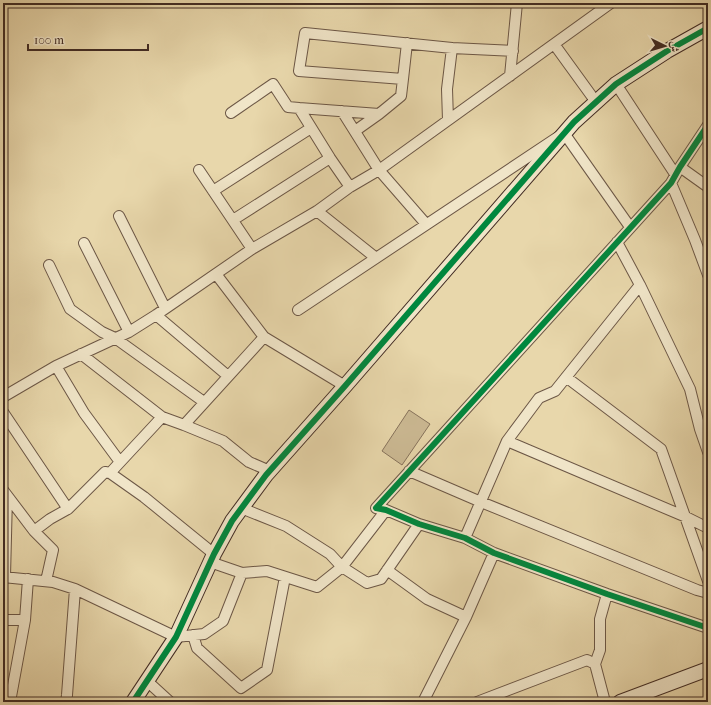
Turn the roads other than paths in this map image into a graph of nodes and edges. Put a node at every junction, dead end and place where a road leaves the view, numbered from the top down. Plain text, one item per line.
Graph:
1 (517, 3) edge
2 (611, 3) edge
3 (708, 28) edge
4 (407, 43) junction
5 (554, 44) junction
6 (452, 48) junction
7 (512, 51) junction
8 (510, 76) junction
9 (403, 79) junction
10 (616, 84) junction
11 (596, 102) junction
12 (299, 108) junction
13 (342, 111) junction
14 (231, 113) dead end
15 (379, 114) junction
16 (448, 120) junction
17 (708, 125) edge
18 (311, 128) junction
19 (355, 131) junction
20 (564, 133) junction
21 (330, 158) junction
22 (199, 170) dead end
23 (379, 170) junction
24 (675, 175) junction
25 (350, 187) junction
26 (708, 187) edge
27 (213, 191) junction
28 (317, 211) junction
29 (119, 216) dead end
30 (233, 220) junction
31 (426, 224) junction
32 (630, 228) junction
33 (617, 242) junction
34 (84, 243) dead end
35 (252, 249) junction
36 (376, 258) junction
37 (49, 265) dead end
38 (216, 274) junction
39 (708, 275) edge
40 (640, 285) junction
41 (165, 308) junction
42 (298, 310) dead end
43 (156, 315) junction
44 (129, 332) junction
45 (264, 337) junction
46 (115, 338) junction
47 (81, 354) junction
48 (56, 366) junction
49 (228, 376) junction
50 (566, 377) junction
51 (345, 386) junction
52 (3, 397) edge
53 (204, 402) junction
54 (3, 412) edge
55 (162, 417) junction
56 (184, 425) junction
57 (507, 441) junction
58 (708, 452) edge
59 (120, 462) junction
60 (270, 471) junction
61 (410, 471) junction
62 (110, 473) junction
63 (5, 493) edge
64 (481, 502) junction
65 (241, 508) junction
66 (68, 509) junction
67 (386, 510) junction
68 (686, 517) junction
69 (419, 524) junction
70 (708, 528) edge
71 (34, 532) junction
72 (465, 538) junction
73 (494, 553) junction
74 (212, 558) junction
75 (342, 567) junction
76 (387, 570) junction
77 (242, 573) junction
78 (4, 577) edge
79 (285, 577) junction
80 (28, 579) junction
81 (46, 581) junction
82 (708, 581) edge
83 (75, 589) junction
84 (708, 593) edge
85 (607, 594) junction
86 (466, 617) junction
87 (3, 620) edge
88 (25, 620) junction
89 (708, 628) edge
90 (193, 636) junction
91 (176, 637) junction
92 (596, 664) junction
93 (708, 669) edge
94 (147, 681) junction
95 (629, 700) edge
96 (10, 702) edge
97 (66, 702) edge
98 (133, 702) edge
99 (170, 702) edge
100 (422, 702) edge
101 (477, 702) edge
102 (605, 702) edge

1 - 7 street
2 - 5 street
3 - 10 street
4 - 6 street
4 - 9 street
4 - 9 street
5 - 8 street
5 - 11 street
6 - 7 street
6 - 16 street
7 - 8 street
8 - 16 street
9 - 15 street
10 - 11 street
10 - 24 street
11 - 20 street
12 - 13 street
12 - 14 street
12 - 18 street
13 - 15 street
13 - 19 street
15 - 19 street
16 - 23 street
17 - 24 street
18 - 21 street
18 - 27 street
19 - 23 street
20 - 31 street
20 - 32 street
20 - 51 street
21 - 25 street
21 - 30 street
22 - 27 street
23 - 25 street
23 - 31 street
24 - 26 street
24 - 32 street
24 - 39 street
25 - 28 street
27 - 30 street
28 - 35 street
28 - 36 street
29 - 41 street
30 - 35 street
31 - 36 street
32 - 33 street
33 - 40 street
33 - 61 street
34 - 44 street
35 - 38 street
36 - 42 street
37 - 46 street
38 - 41 street
38 - 45 street
40 - 50 street
40 - 58 street
41 - 43 street
43 - 44 street
43 - 49 street
44 - 46 street
45 - 49 street
45 - 51 street
46 - 47 street
46 - 53 street
47 - 48 street
47 - 55 street
48 - 52 street
48 - 59 street
49 - 53 street
50 - 57 street
50 - 68 street
51 - 60 street
53 - 56 street
54 - 66 street
55 - 56 street
55 - 59 street
56 - 60 street
57 - 64 street
57 - 68 street
59 - 62 street
60 - 65 street
61 - 64 street
61 - 67 street
62 - 66 street
62 - 74 street
63 - 71 street
63 - 78 street
64 - 72 street
64 - 84 street
65 - 74 street
65 - 75 street
66 - 71 street
67 - 69 street
67 - 75 street
68 - 70 street
68 - 82 street
69 - 72 street
69 - 76 street
71 - 81 street
72 - 73 street
73 - 85 street
73 - 86 street
74 - 77 street
74 - 91 street
75 - 76 street
75 - 79 street
76 - 86 street
77 - 79 street
77 - 90 street
78 - 80 street
79 - 90 street
80 - 81 street
80 - 88 street
81 - 83 street
83 - 91 street
83 - 97 street
85 - 89 street
85 - 92 street
86 - 100 street
87 - 88 street
88 - 96 street
90 - 91 street
91 - 94 street
92 - 101 street
92 - 102 street
93 - 95 street
94 - 98 street
94 - 99 street

